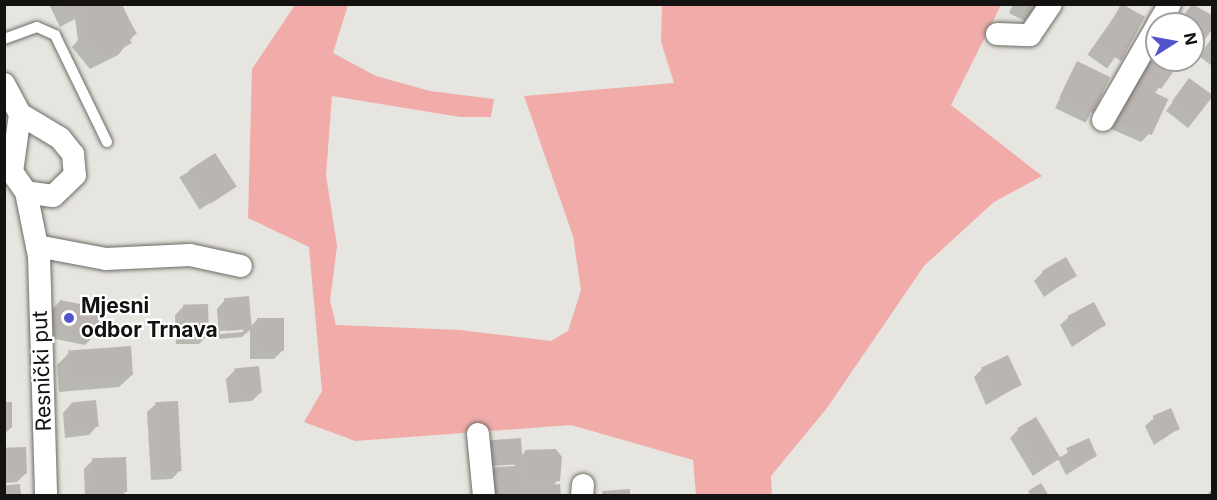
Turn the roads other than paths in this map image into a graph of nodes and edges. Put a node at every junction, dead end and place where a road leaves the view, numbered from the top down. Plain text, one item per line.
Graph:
1 (1051, 4) edge
2 (997, 34) dead end
3 (4, 39) edge
4 (1145, 47) edge
5 (4, 84) edge
6 (20, 114) junction
7 (1103, 120) dead end
8 (107, 142) dead end
9 (8, 162) edge
10 (26, 192) junction
11 (37, 246) junction
12 (241, 266) dead end
13 (478, 434) dead end
14 (46, 495) edge
15 (483, 495) edge

1 - 2 street
3 - 8 lane
4 - 7 street
5 - 6 street
6 - 9 street, Resnički put
6 - 10 street
9 - 10 street, Resnički put
10 - 11 street, Resnički put
11 - 12 street
11 - 14 street, Resnički put
13 - 15 street

